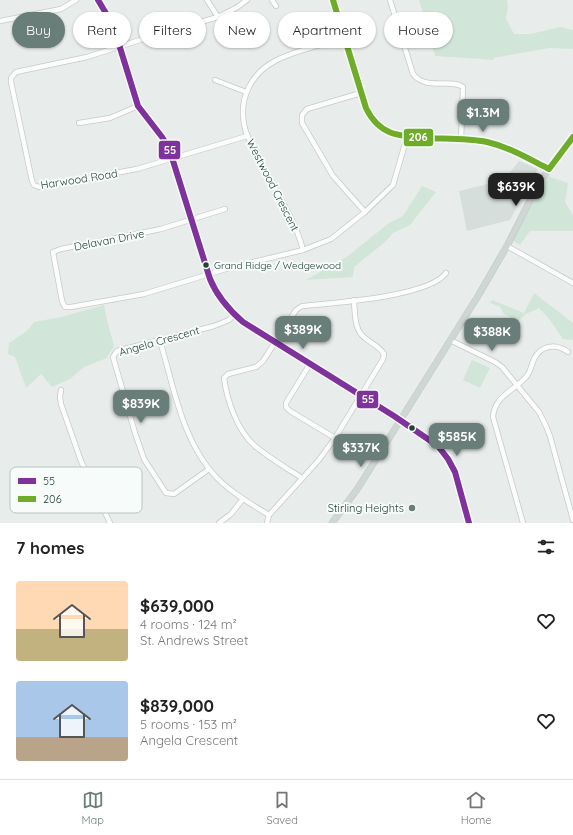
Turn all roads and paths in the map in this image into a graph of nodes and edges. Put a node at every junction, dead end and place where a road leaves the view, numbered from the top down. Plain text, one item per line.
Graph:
1 (76, 0) edge
2 (98, 0) edge
3 (207, 0) edge
4 (247, 0) edge
5 (272, 0) edge
6 (333, 0) edge
7 (390, 0) edge
8 (276, 6) dead end
9 (106, 12) edge
10 (215, 12) edge
11 (228, 12) edge
12 (337, 12) edge
13 (214, 18) edge
14 (0, 21) edge
15 (131, 43) edge
16 (114, 48) edge
17 (121, 48) edge
18 (314, 48) edge
19 (348, 48) edge
20 (215, 80) dead end
21 (246, 92) junction
22 (361, 93) junction
23 (138, 106) junction
24 (79, 123) dead end
25 (247, 136) junction
26 (407, 137) junction
27 (573, 137) edge
28 (461, 140) junction
29 (173, 159) junction
30 (549, 169) junction
31 (225, 209) dead end
32 (365, 212) junction
33 (192, 220) junction
34 (507, 246) junction
35 (304, 250) junction
36 (446, 273) dead end
37 (209, 274) junction
38 (573, 283) edge
39 (354, 300) junction
40 (234, 315) junction
41 (450, 340) junction
42 (160, 341) junction
43 (275, 342) junction
44 (568, 352) dead end
45 (310, 364) junction
46 (517, 385) junction
47 (61, 390) dead end
48 (361, 396) junction
49 (400, 421) junction
50 (335, 438) junction
51 (84, 467) edge
52 (209, 469) junction
53 (302, 478) junction
54 (243, 499) junction
55 (571, 503) edge
56 (105, 513) edge
57 (269, 515) junction
58 (573, 520) edge
59 (110, 523) edge
60 (218, 523) edge
61 (267, 523) edge
62 (332, 523) edge
63 (469, 523) edge
64 (523, 523) edge

1 - 14 street
2 - 9 street
3 - 10 street
4 - 11 street
5 - 8 street
6 - 12 street
7 - 28 street
13 - 15 street
16 - 29 street, Harwood Road
17 - 23 street
18 - 21 street, Westwood Crescent
19 - 22 street
20 - 21 street
21 - 25 street, Westwood Crescent
22 - 26 street
22 - 32 street
23 - 24 street
23 - 29 street
25 - 29 street, Harwood Road
25 - 35 street, Westwood Crescent
26 - 28 street
26 - 32 street
27 - 30 main road
28 - 30 street
29 - 33 street
30 - 34 main road
31 - 33 street, Delavan Drive
32 - 35 street
33 - 37 street
33 - 37 street, Delavan Drive
34 - 38 street
34 - 41 main road
35 - 37 street
36 - 39 street
37 - 40 street
39 - 43 street
39 - 48 street
40 - 42 street, Angela Crescent
40 - 43 street
41 - 46 street
41 - 49 main road
42 - 52 street
42 - 52 street, Angela Crescent
43 - 45 street
43 - 53 street
44 - 46 street
45 - 48 street
45 - 50 street
46 - 55 street
46 - 64 street
47 - 51 street
48 - 49 street
48 - 50 street
49 - 62 main road
49 - 63 street
50 - 53 street
52 - 54 street
53 - 57 street
54 - 57 street
54 - 60 street
55 - 58 street
56 - 59 street
57 - 61 street

